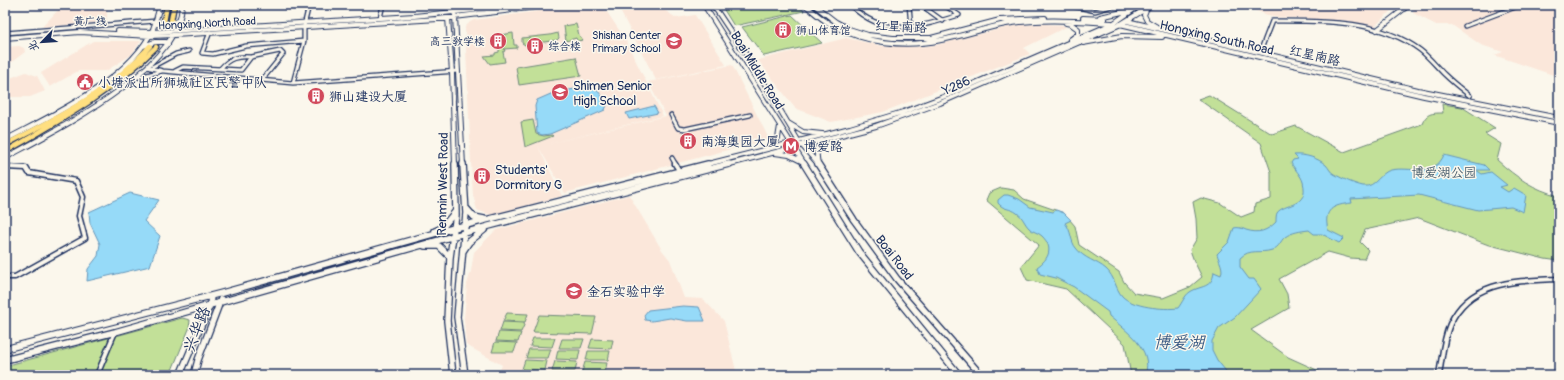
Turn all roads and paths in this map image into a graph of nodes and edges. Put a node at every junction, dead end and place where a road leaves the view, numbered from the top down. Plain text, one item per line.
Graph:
1 (160, 5) edge
2 (167, 5) edge
3 (174, 5) edge
4 (182, 5) edge
5 (309, 5) edge
6 (383, 5) edge
7 (456, 5) edge
8 (524, 5) edge
9 (553, 5) edge
10 (704, 5) edge
11 (713, 5) edge
12 (805, 5) edge
13 (814, 5) edge
14 (850, 5) edge
15 (915, 5) edge
16 (921, 5) edge
17 (944, 5) edge
18 (1069, 5) edge
19 (1115, 5) edge
20 (1139, 5) edge
21 (1152, 5) edge
22 (1409, 5) edge
23 (1521, 5) edge
24 (1147, 9) junction
25 (455, 15) junction
26 (380, 18) junction
27 (448, 18) junction
28 (1090, 18) junction
29 (180, 20) junction
30 (171, 21) tunnel mouth
31 (943, 21) junction
32 (1051, 21) junction
33 (1128, 21) junction
34 (164, 22) tunnel mouth
35 (155, 23) junction
36 (1118, 23) junction
37 (304, 24) junction
38 (1465, 26) dead end
39 (911, 27) junction
40 (1376, 30) junction
41 (210, 32) junction
42 (1170, 32) junction
43 (175, 33) junction
44 (151, 34) junction
45 (5, 35) edge
46 (304, 41) junction
47 (168, 44) junction
48 (150, 46) tunnel mouth
49 (142, 47) junction
50 (156, 47) tunnel mouth
51 (1064, 47) junction
52 (189, 51) dead end
53 (1260, 52) junction
54 (1248, 53) junction
55 (251, 56) junction
56 (149, 67) junction
57 (220, 69) junction
58 (163, 71) junction
59 (458, 71) junction
60 (174, 72) junction
61 (452, 72) junction
62 (133, 78) junction
63 (262, 80) junction
64 (292, 83) junction
65 (1470, 96) dead end
66 (671, 115) dead end
67 (750, 115) dead end
68 (1559, 118) edge
69 (788, 123) junction
70 (1559, 123) edge
71 (780, 126) junction
72 (826, 137) junction
73 (5, 140) edge
74 (800, 144) junction
75 (5, 146) edge
76 (792, 146) junction
77 (764, 151) junction
78 (5, 152) edge
79 (772, 153) junction
80 (5, 158) edge
81 (672, 158) dead end
82 (801, 161) junction
83 (819, 165) junction
84 (5, 167) edge
85 (680, 172) junction
86 (465, 206) junction
87 (456, 211) junction
88 (491, 219) junction
89 (464, 225) junction
90 (489, 226) junction
91 (454, 228) junction
92 (464, 233) junction
93 (427, 236) junction
94 (453, 236) junction
95 (410, 248) junction
96 (462, 254) junction
97 (450, 257) junction
98 (5, 277) edge
99 (1559, 279) edge
100 (222, 293) junction
101 (211, 296) junction
102 (221, 301) junction
103 (210, 305) junction
104 (115, 332) junction
105 (5, 349) edge
106 (5, 360) edge
107 (97, 375) edge
108 (180, 375) edge
109 (194, 375) edge
110 (453, 375) edge
111 (466, 375) edge
112 (959, 375) edge
113 (981, 375) edge
114 (1439, 375) edge

1 - 35 main road
2 - 34 main road
3 - 30 main road
4 - 29 main road
5 - 37 street
6 - 26 street
7 - 25 street
8 - 25 main road
9 - 25 main road
10 - 71 main road, Boai Middle Road
11 - 69 main road, Boai Middle Road
12 - 32 main road, Hongxing South Road
13 - 28 main road, 红星南路
14 - 39 street
15 - 39 street
16 - 31 street
17 - 31 street
18 - 19 street
20 - 28 main road
20 - 36 main road, Y286
21 - 24 main road
22 - 40 main road
23 - 38 street
24 - 33 main road
24 - 42 main road
25 - 26 main road
25 - 27 main road
25 - 59 main road
26 - 37 main road
27 - 37 main road, Hongxing North Road
27 - 61 main road, Renmin West Road
28 - 36 main road, 红星南路
29 - 35 main road
29 - 43 main road
31 - 39 street
32 - 36 main road, Hongxing South Road
32 - 51 main road
33 - 36 main road, 红星南路
33 - 42 main road, 红星南路
35 - 44 main road
35 - 45 street
36 - 51 main road, Y286 / Y286
36 - 54 main road, Hongxing South Road
37 - 41 main road, Hongxing North Road
37 - 43 main road
37 - 46 street
40 - 53 street
40 - 65 street
41 - 43 main road, Hongxing North Road
41 - 46 street
42 - 53 main road, 红星南路
43 - 44 main road, Hongxing North Road
43 - 47 main road
44 - 45 main road, 黄广线
44 - 49 main road
46 - 64 street
47 - 49 main road
47 - 56 main road
48 - 75 main road
49 - 73 main road
50 - 78 main road
51 - 54 main road
51 - 72 main road, Y286 / Y286
52 - 56 street
53 - 68 main road, 红星南路
54 - 70 main road, Hongxing South Road
55 - 57 street
55 - 57 street
55 - 63 street
56 - 58 street
56 - 62 main road
57 - 60 street
58 - 60 street
58 - 62 street
59 - 61 street
59 - 86 main road
60 - 63 street
61 - 64 street
61 - 87 main road, Renmin West Road
62 - 80 main road
63 - 64 street
66 - 67 street
69 - 72 main road
69 - 74 main road, Boai Middle Road
71 - 76 main road, Boai Middle Road
71 - 77 main road
72 - 74 main road, Y286 / Y286
72 - 83 main road
74 - 76 main road, Y286
74 - 83 main road, Boai Road
76 - 77 main road
76 - 79 main road
76 - 82 main road, Boai Road
77 - 85 main road
79 - 82 main road
79 - 90 main road
81 - 85 street
82 - 112 main road, Boai Road
83 - 113 main road, Boai Road
84 - 98 street
85 - 88 main road
86 - 88 main road
86 - 89 main road
87 - 91 main road, Renmin West Road
87 - 93 main road
88 - 89 main road
89 - 91 main road
89 - 92 main road
90 - 92 main road
90 - 96 main road
91 - 93 main road
91 - 94 main road, Renmin West Road
92 - 94 main road
92 - 96 main road
93 - 100 main road
94 - 95 main road
94 - 97 main road, Renmin West Road
95 - 97 main road
95 - 102 main road
96 - 111 main road
97 - 110 main road, Renmin West Road
99 - 114 street
100 - 101 main road
100 - 102 main road, 兴华路
101 - 103 main road, 兴华路
101 - 105 main road
102 - 103 main road
102 - 109 main road, 兴华路
103 - 104 main road
103 - 108 main road, 兴华路
104 - 106 main road
104 - 107 street

